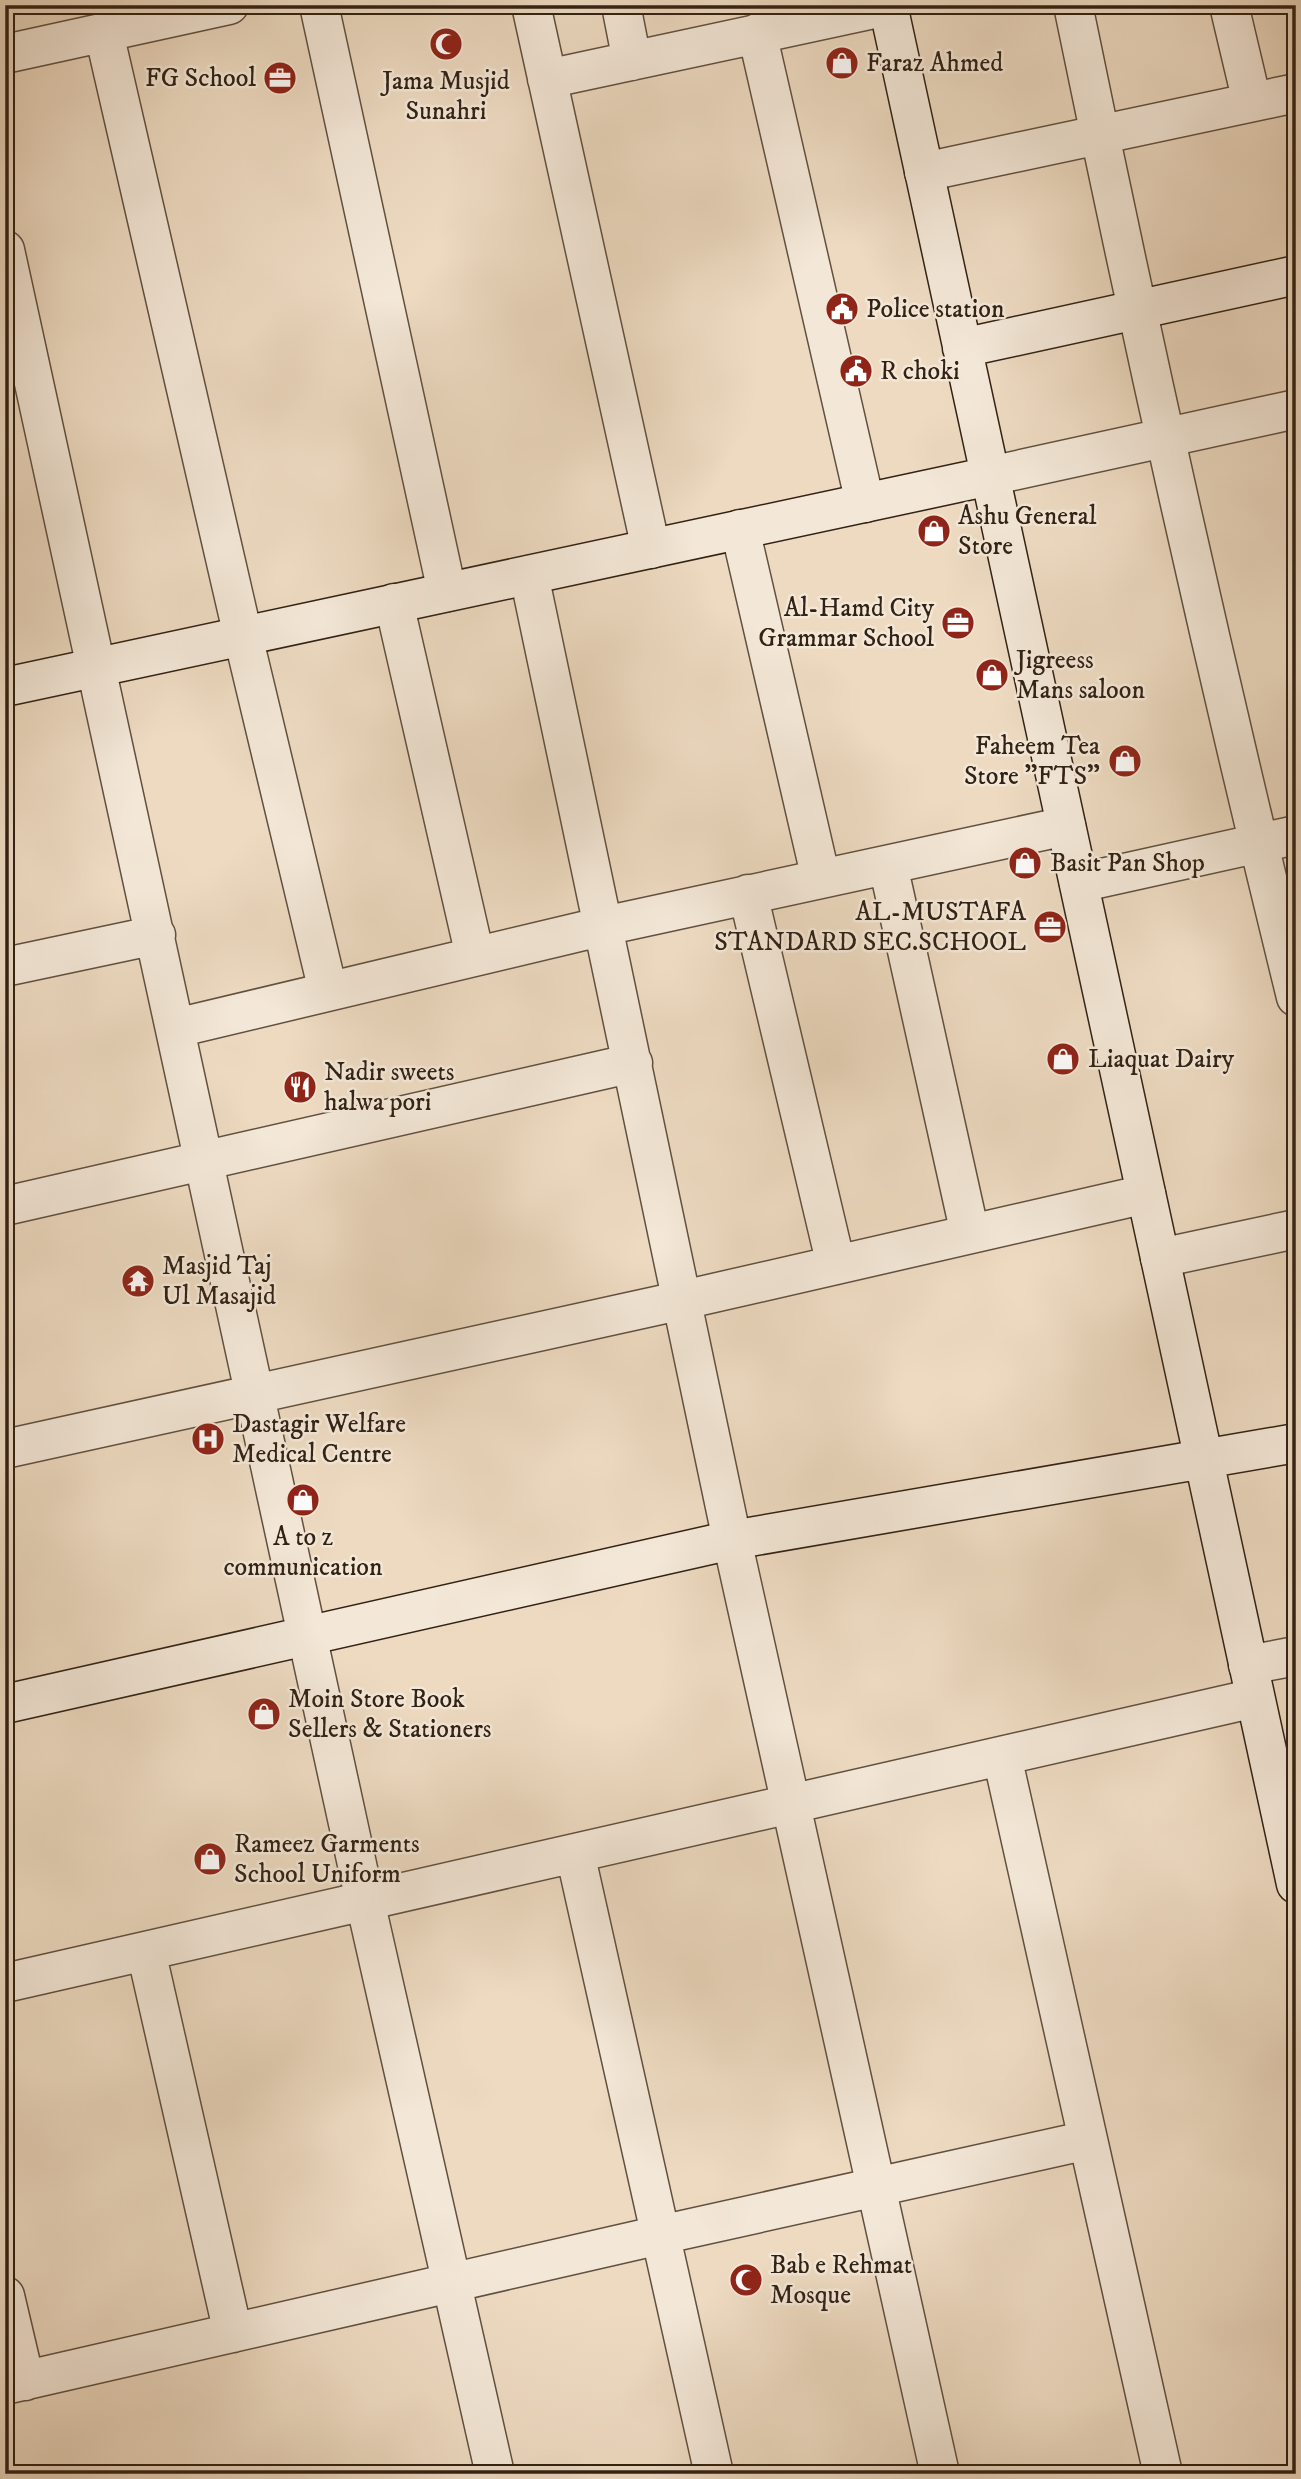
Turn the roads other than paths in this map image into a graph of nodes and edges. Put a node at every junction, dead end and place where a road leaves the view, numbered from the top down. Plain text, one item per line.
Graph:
1 (319, 5) edge
2 (531, 5) edge
3 (621, 5) edge
4 (1073, 5) edge
5 (1229, 5) edge
6 (888, 6) edge
7 (210, 7) edge
8 (104, 33) junction
9 (757, 33) junction
10 (5, 54) edge
11 (632, 61) junction
12 (547, 79) junction
13 (1296, 93) edge
14 (1252, 102) junction
15 (1100, 135) junction
16 (924, 172) junction
17 (5, 250) edge
18 (1296, 275) edge
19 (1136, 310) junction
20 (962, 348) junction
21 (1296, 410) edge
22 (1166, 438) junction
23 (990, 476) junction
24 (865, 503) junction
25 (740, 529) junction
26 (651, 549) junction
27 (529, 575) junction
28 (447, 592) junction
29 (394, 603) junction
30 (243, 636) junction
31 (98, 667) junction
32 (5, 687) edge
33 (1066, 826) junction
34 (1296, 835) edge
35 (1258, 844) junction
36 (888, 864) junction
37 (821, 879) junction
38 (1079, 883) junction
39 (748, 894) junction
40 (604, 926) junction
41 (156, 935) junction
42 (475, 956) junction
43 (5, 967) edge
44 (328, 991) junction
45 (1296, 998) edge
46 (176, 1028) junction
47 (633, 1063) junction
48 (205, 1161) junction
49 (1146, 1194) junction
50 (5, 1206) edge
51 (1296, 1229) edge
52 (970, 1234) junction
53 (1160, 1258) junction
54 (836, 1265) junction
55 (683, 1300) junction
56 (255, 1394) junction
57 (1296, 1443) edge
58 (5, 1449) edge
59 (1204, 1459) junction
60 (733, 1540) junction
61 (307, 1636) junction
62 (1296, 1656) edge
63 (1252, 1681) junction
64 (5, 1704) edge
65 (1002, 1756) junction
66 (790, 1804) junction
67 (575, 1853) junction
68 (1296, 1884) edge
69 (365, 1901) junction
70 (146, 1951) junction
71 (5, 1983) edge
72 (1088, 2140) junction
73 (876, 2187) junction
74 (660, 2235) junction
75 (452, 2283) junction
76 (5, 2296) edge
77 (233, 2333) junction
78 (15, 2383) edge
79 (495, 2474) edge
80 (714, 2474) edge
81 (940, 2474) edge
82 (1163, 2474) edge

1 - 28 street
2 - 12 street
3 - 11 street
4 - 15 street
5 - 14 street
6 - 9 street
6 - 16 street
7 - 8 street
8 - 10 street
8 - 30 street
9 - 11 street
9 - 24 street
11 - 12 street
12 - 26 street
13 - 14 street
14 - 15 street
15 - 16 street
15 - 19 street
16 - 20 street
17 - 31 street
18 - 19 street
19 - 20 street
19 - 22 street
20 - 23 street
21 - 22 street
22 - 23 street
22 - 35 street
23 - 24 street
23 - 33 street
24 - 25 street
25 - 26 street
25 - 37 street
26 - 27 street
27 - 28 street
27 - 40 street
28 - 29 street
29 - 30 street
29 - 42 street
30 - 31 street
30 - 44 street
31 - 32 street
31 - 41 street
33 - 36 street
33 - 38 street
34 - 35 street
35 - 38 street
35 - 45 street
36 - 37 street
36 - 52 street
37 - 39 street
38 - 49 street
39 - 40 street
39 - 54 street
40 - 42 street
40 - 47 street
41 - 43 street
41 - 46 street
42 - 44 street
44 - 46 street
46 - 48 street
47 - 48 street
47 - 55 street
48 - 50 street
48 - 56 street
49 - 52 street
49 - 53 street
51 - 53 street
52 - 54 street
53 - 59 street
54 - 55 street
55 - 56 street
55 - 60 street
56 - 58 street
56 - 61 street
57 - 59 street
59 - 60 street
59 - 63 street
60 - 61 street
60 - 66 street
61 - 64 street
61 - 69 street
62 - 63 street
63 - 65 street
63 - 68 street
65 - 66 street
65 - 72 street
66 - 67 street
66 - 73 street
67 - 69 street
67 - 74 street
69 - 70 street
69 - 75 street
70 - 71 street
70 - 77 street
72 - 73 street
72 - 82 street
73 - 74 street
73 - 81 street
74 - 75 street
74 - 80 street
75 - 77 street
75 - 79 street
76 - 78 street
77 - 78 street

